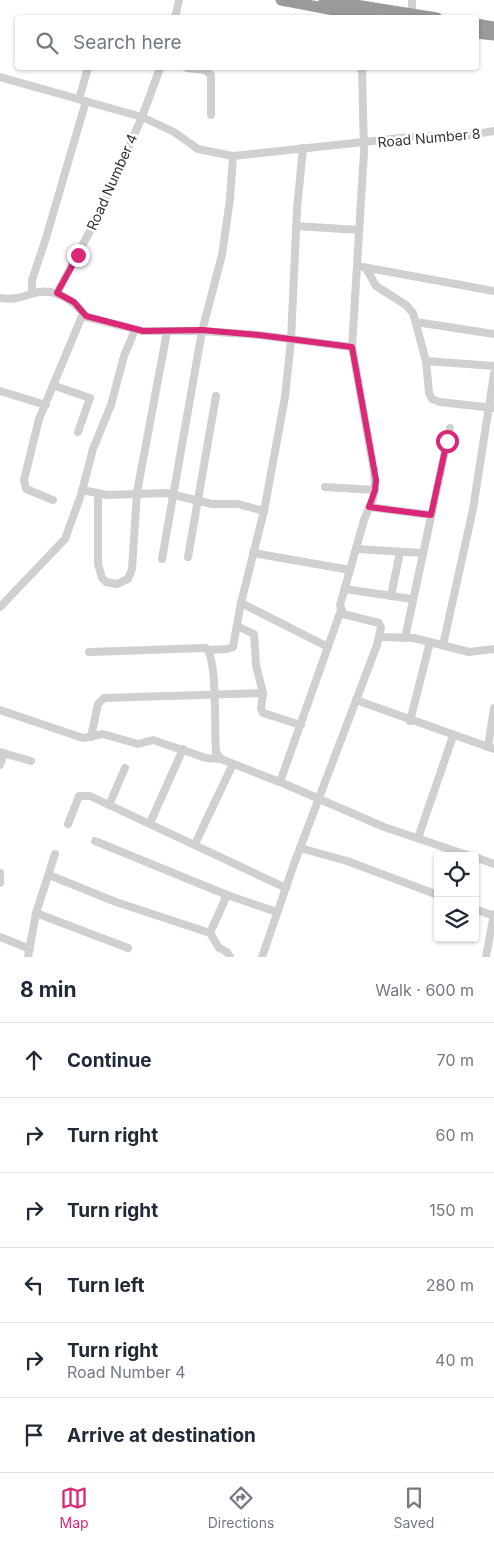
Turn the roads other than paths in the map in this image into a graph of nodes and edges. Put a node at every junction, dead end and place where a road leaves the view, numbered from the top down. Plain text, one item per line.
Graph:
1 (180, 0) edge
2 (281, 0) edge
3 (324, 0) edge
4 (412, 0) edge
5 (176, 15) edge
6 (357, 15) edge
7 (406, 15) edge
8 (412, 15) edge
9 (479, 24) edge
10 (494, 27) edge
11 (479, 33) edge
12 (494, 35) edge
13 (88, 70) edge
14 (159, 70) edge
15 (205, 70) edge
16 (362, 70) edge
17 (0, 76) edge
18 (83, 100) junction
19 (211, 116) dead end
20 (142, 117) junction
21 (494, 131) edge
22 (364, 143) junction
23 (304, 148) junction
24 (233, 156) junction
25 (296, 226) junction
26 (359, 230) junction
27 (357, 266) junction
28 (366, 268) junction
29 (494, 291) edge
30 (57, 293) junction
31 (32, 294) junction
32 (0, 298) edge
33 (86, 316) junction
34 (416, 322) junction
35 (135, 330) junction
36 (202, 330) junction
37 (167, 332) junction
38 (494, 334) edge
39 (291, 340) junction
40 (352, 347) junction
41 (426, 361) junction
42 (494, 366) edge
43 (494, 374) edge
44 (55, 386) junction
45 (0, 391) edge
46 (216, 396) dead end
47 (46, 405) junction
48 (492, 408) edge
49 (450, 428) dead end
50 (78, 432) dead end
51 (325, 487) dead end
52 (82, 490) junction
53 (375, 490) junction
54 (137, 492) junction
55 (98, 494) junction
56 (172, 494) junction
57 (53, 500) dead end
58 (197, 500) junction
59 (369, 507) junction
60 (264, 511) junction
61 (431, 515) junction
62 (357, 549) junction
63 (400, 552) junction
64 (253, 553) junction
65 (422, 554) junction
66 (188, 558) dead end
67 (162, 559) dead end
68 (350, 570) junction
69 (345, 589) junction
70 (392, 596) junction
71 (412, 599) junction
72 (241, 603) junction
73 (0, 607) edge
74 (341, 610) junction
75 (237, 626) junction
76 (380, 638) junction
77 (405, 638) junction
78 (430, 642) junction
79 (443, 645) junction
80 (328, 647) junction
81 (494, 649) edge
82 (208, 650) junction
83 (89, 652) dead end
84 (214, 693) junction
85 (263, 693) junction
86 (356, 700) junction
87 (494, 708) edge
88 (0, 710) edge
89 (410, 721) junction
90 (301, 724) junction
91 (453, 736) junction
92 (91, 737) junction
93 (491, 748) edge
94 (183, 749) junction
95 (2, 752) edge
96 (221, 759) junction
97 (31, 761) dead end
98 (233, 764) junction
99 (0, 766) edge
100 (125, 768) dead end
101 (280, 782) junction
102 (318, 800) junction
103 (109, 805) junction
104 (150, 823) junction
105 (68, 824) dead end
106 (418, 838) junction
107 (95, 841) dead end
108 (195, 844) junction
109 (300, 848) junction
110 (458, 852) edge
111 (55, 854) dead end
112 (479, 858) edge
113 (494, 864) edge
114 (0, 873) edge
115 (49, 875) junction
116 (0, 883) edge
117 (286, 888) junction
118 (434, 894) edge
119 (227, 895) junction
120 (479, 910) edge
121 (277, 912) junction
122 (36, 913) junction
123 (494, 915) edge
124 (210, 933) junction
125 (0, 937) edge
126 (128, 948) dead end
127 (29, 953) edge
128 (230, 957) edge
129 (262, 957) edge
130 (486, 957) edge

1 - 5 street
2 - 6 highway
3 - 7 highway
4 - 8 street
9 - 10 highway
11 - 12 highway
13 - 18 street
14 - 20 street, Road Number 4
15 - 19 street
16 - 22 street
17 - 18 street, Road Number 8
18 - 20 street, Road Number 8
18 - 31 street
20 - 24 street, Road Number 8
20 - 30 street, Road Number 4
21 - 22 street, Road Number 8
22 - 23 street, Road Number 8
22 - 26 street
23 - 24 street, Road Number 8
23 - 25 street
24 - 36 street
25 - 26 street
25 - 39 street
26 - 27 street
27 - 28 street
27 - 40 street
28 - 29 street
28 - 34 street
30 - 31 street
30 - 33 street
31 - 32 street
33 - 35 street
33 - 44 street
34 - 38 street
34 - 41 street
35 - 37 street
35 - 52 street
36 - 37 street
36 - 39 street
36 - 56 street
37 - 54 street
39 - 40 street
39 - 60 street
40 - 53 street
41 - 42 street
41 - 48 street
43 - 48 street
44 - 47 street
44 - 50 street
45 - 47 street
46 - 58 street
47 - 57 street
48 - 79 street
49 - 61 street
51 - 53 street
52 - 55 street
52 - 73 street
53 - 59 street
54 - 55 street
54 - 55 street
54 - 56 street
56 - 58 street
56 - 67 street
58 - 60 street
58 - 66 street
59 - 61 street
59 - 62 street
60 - 64 street
61 - 65 street
62 - 63 street
62 - 68 street
63 - 65 street
63 - 70 street
64 - 68 street
64 - 72 street
65 - 71 street
68 - 69 street
69 - 70 street
69 - 74 street
70 - 71 street
71 - 77 street
72 - 75 street
72 - 80 street
74 - 76 street
74 - 80 street
75 - 82 street
75 - 85 street
76 - 77 street
76 - 86 street
77 - 78 street
78 - 79 street
78 - 89 street
79 - 81 street
80 - 90 street
82 - 83 street
82 - 84 street
84 - 85 street
84 - 92 street
84 - 96 street
85 - 90 street
86 - 89 street
86 - 102 street
87 - 93 street
88 - 92 street
89 - 91 street
90 - 101 street
91 - 93 street
91 - 106 street
92 - 94 street
94 - 96 street
94 - 104 street
95 - 97 street
95 - 99 street
96 - 98 street
98 - 101 street
98 - 108 street
100 - 103 street
101 - 102 street
102 - 106 street
102 - 109 street
103 - 104 street
103 - 105 street
104 - 108 street
106 - 110 street
107 - 119 street
108 - 117 street
109 - 117 street
109 - 118 street
111 - 115 street
112 - 113 street
114 - 116 street
115 - 122 street
115 - 124 street
117 - 121 street
119 - 121 street
119 - 124 street
120 - 123 street
121 - 129 street
122 - 126 street
122 - 127 street
123 - 130 street
124 - 128 street
125 - 127 street

